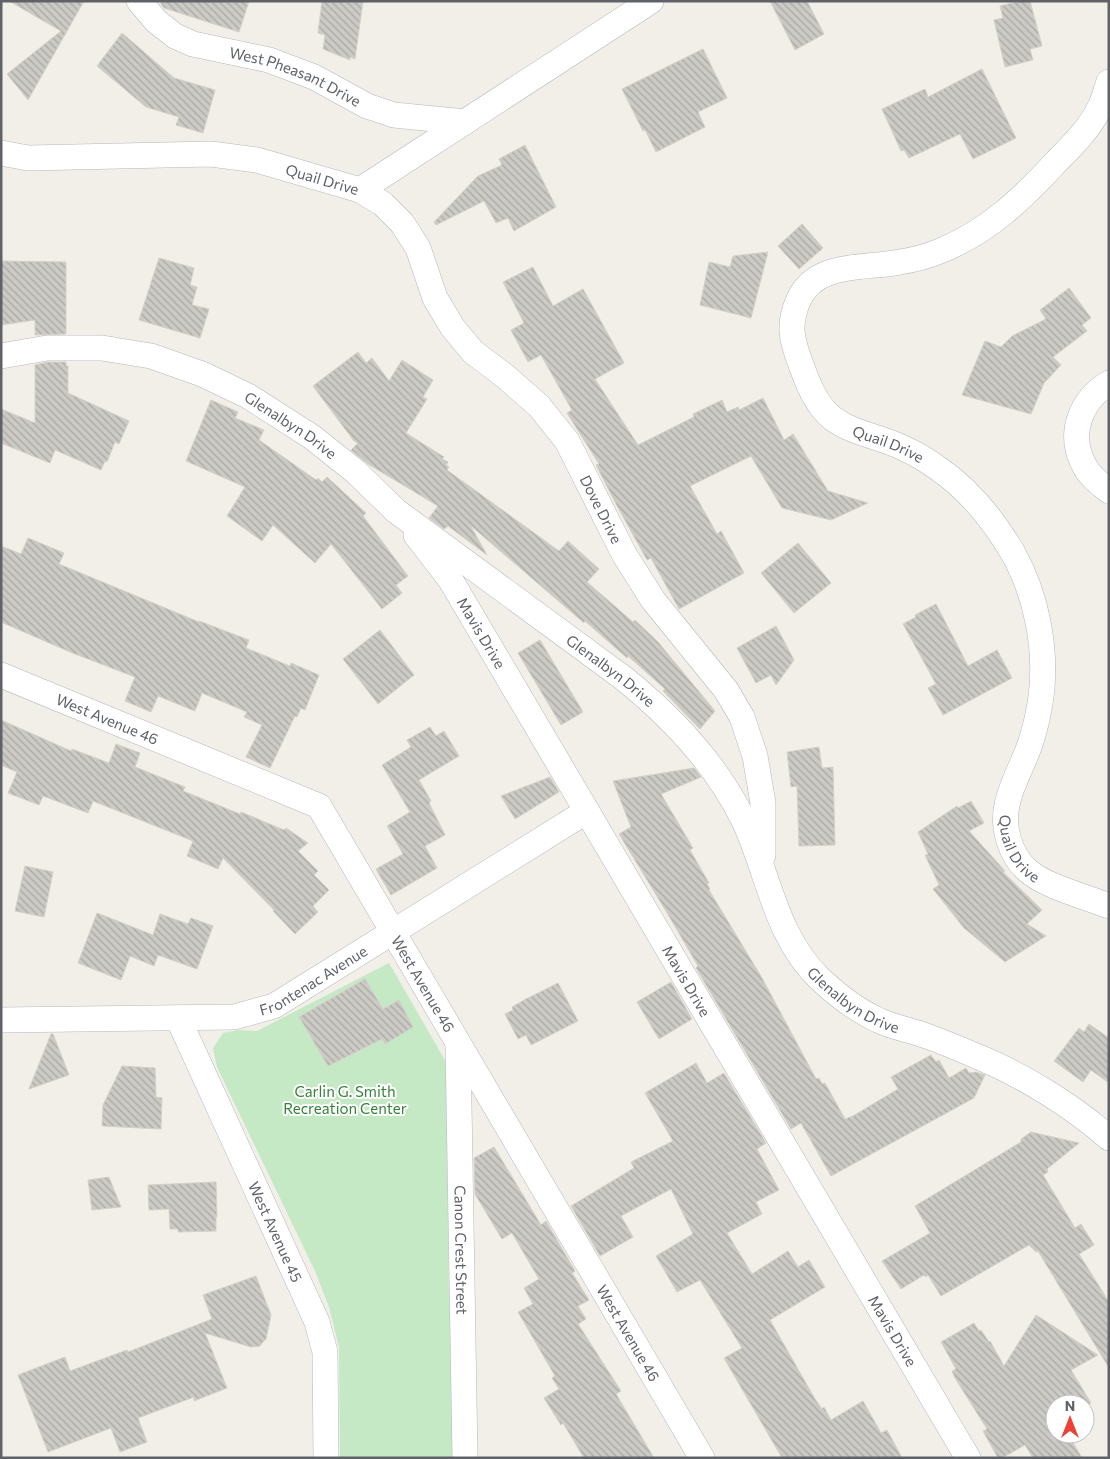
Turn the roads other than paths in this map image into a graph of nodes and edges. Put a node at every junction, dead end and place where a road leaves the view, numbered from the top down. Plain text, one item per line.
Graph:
1 (139, 1) edge
2 (651, 1) edge
3 (1109, 82) edge
4 (465, 122) junction
5 (1, 153) edge
6 (360, 190) junction
7 (1, 356) edge
8 (1109, 383) edge
9 (1109, 491) edge
10 (396, 511) junction
11 (1, 675) edge
12 (587, 811) junction
13 (764, 870) junction
14 (1109, 906) edge
15 (392, 931) junction
16 (178, 1018) junction
17 (1, 1020) edge
18 (458, 1043) junction
19 (1109, 1138) edge
20 (326, 1458) edge
21 (465, 1458) edge
22 (702, 1458) edge
23 (968, 1458) edge

1 - 4 street, West Pheasant Drive
2 - 4 street, Quail Drive
3 - 14 street, Quail Drive
4 - 6 street, Quail Drive
5 - 6 street, Quail Drive
6 - 13 street, Dove Drive
7 - 10 street, Glenalbyn Drive
8 - 9 street
10 - 12 street, Mavis Drive
10 - 13 street, Glenalbyn Drive
11 - 15 street, West Avenue 46
12 - 15 street, Frontenac Avenue
12 - 23 street, Mavis Drive
13 - 19 street, Glenalbyn Drive
15 - 16 street, Frontenac Avenue
15 - 18 street, West Avenue 46
16 - 17 street, Frontenac Avenue
16 - 20 street, West Avenue 45
18 - 21 street, Canon Crest Street
18 - 22 street, West Avenue 46

